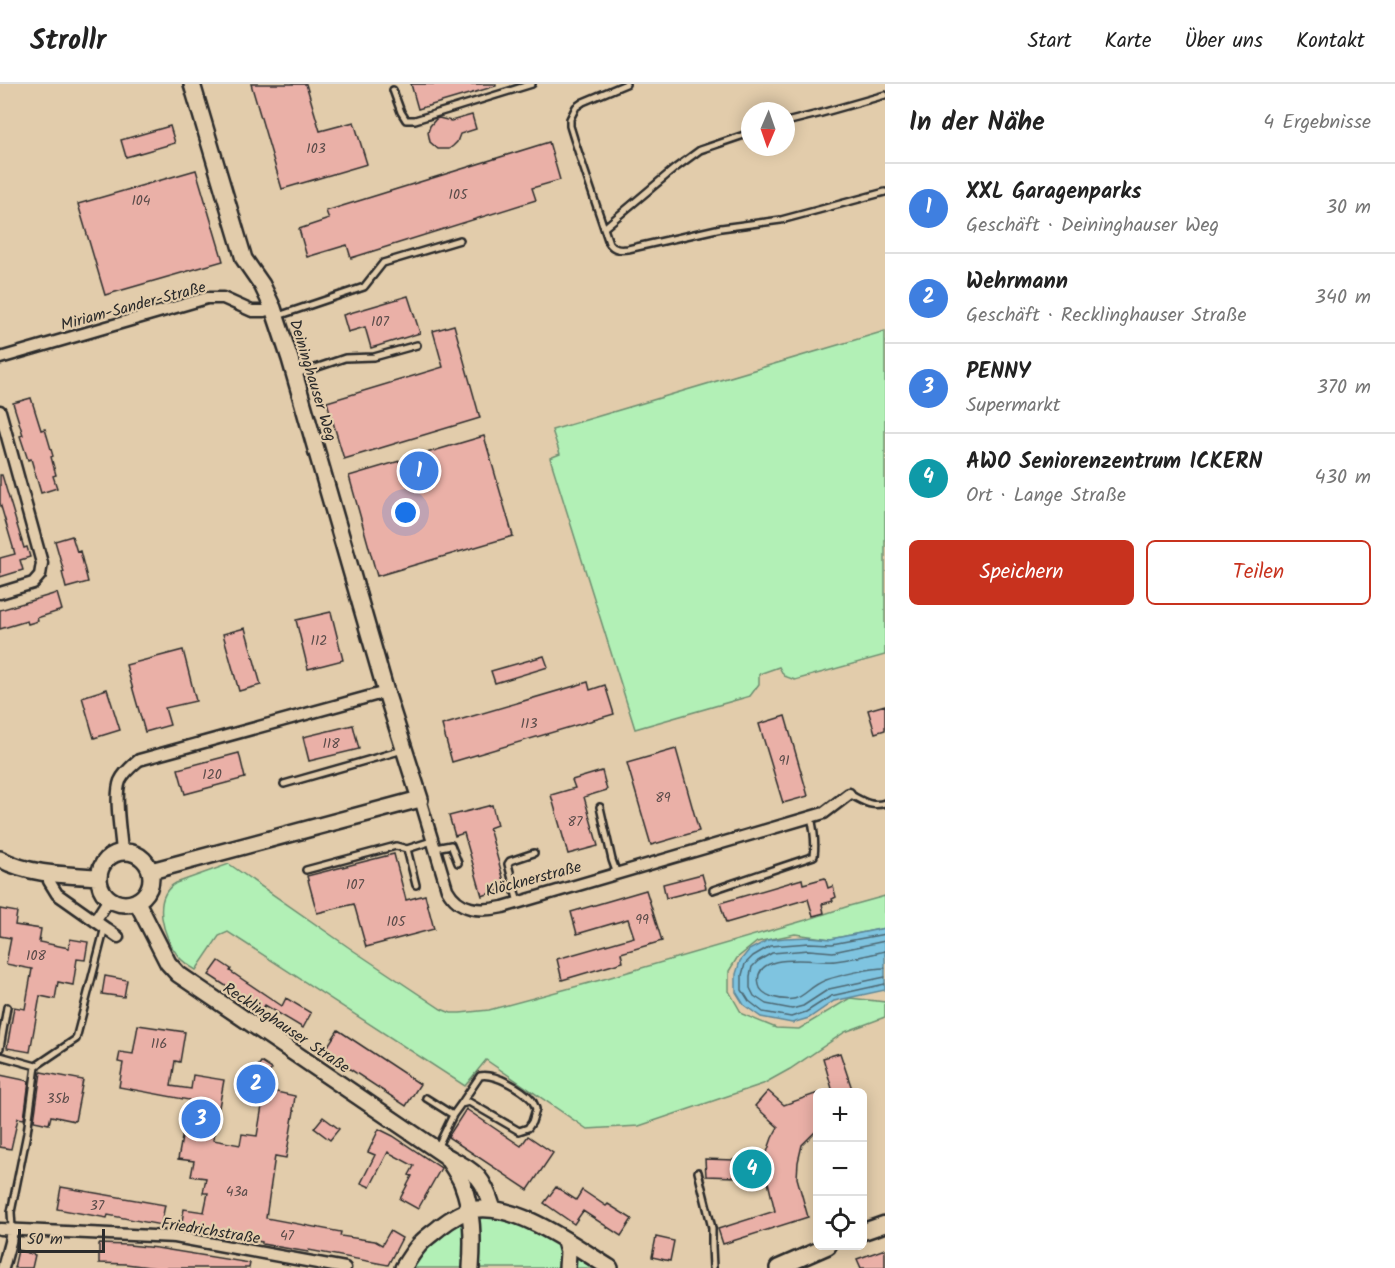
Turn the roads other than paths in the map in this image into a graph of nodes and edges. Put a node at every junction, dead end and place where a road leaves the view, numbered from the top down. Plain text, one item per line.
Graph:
1 (192, 84) edge
2 (532, 84) edge
3 (626, 84) edge
4 (393, 90) dead end
5 (885, 95) edge
6 (795, 120) edge
7 (741, 136) edge
8 (885, 192) edge
9 (604, 228) junction
10 (460, 240) dead end
11 (275, 312) junction
12 (417, 345) dead end
13 (0, 358) edge
14 (294, 375) junction
15 (0, 411) edge
16 (4, 440) edge
17 (0, 593) edge
18 (386, 692) junction
19 (404, 749) junction
20 (284, 784) dead end
21 (849, 794) joint
22 (420, 799) junction
23 (885, 803) edge
24 (600, 807) dead end
25 (811, 817) junction
26 (434, 845) junction
27 (407, 849) junction
28 (122, 852) junction
29 (534, 853) dead end
30 (0, 859) edge
31 (458, 863) dead end
32 (306, 870) dead end
33 (151, 871) junction
34 (49, 873) junction
35 (617, 874) junction
36 (99, 876) junction
37 (416, 885) dead end
38 (713, 890) dead end
39 (109, 899) junction
40 (137, 902) junction
41 (518, 903) junction
42 (100, 924) junction
43 (118, 937) dead end
44 (7, 1007) dead end
45 (0, 1048) edge
46 (0, 1056) edge
47 (36, 1066) junction
48 (426, 1098) dead end
49 (461, 1104) junction
50 (453, 1115) junction
51 (441, 1152) junction
52 (698, 1172) dead end
53 (493, 1209) junction
54 (470, 1210) junction
55 (885, 1224) edge
56 (0, 1229) edge
57 (12, 1229) junction
58 (867, 1231) edge
59 (565, 1241) junction
60 (817, 1250) edge
61 (3, 1268) edge
62 (345, 1268) edge
63 (403, 1268) edge
64 (471, 1268) edge
65 (567, 1268) edge
66 (610, 1268) edge
67 (713, 1268) edge
68 (778, 1268) edge

1 - 11 main road, Deininghauser Weg
2 - 4 lane
3 - 9 lane
5 - 6 lane
7 - 9 lane
8 - 9 lane
10 - 11 lane
11 - 13 street, Miriam-Sander-Straße
11 - 14 main road, Deininghauser Weg
12 - 14 lane
14 - 18 main road, Deininghauser Weg
15 - 16 street
16 - 17 street
18 - 19 main road, Deininghauser Weg
18 - 28 street
19 - 20 lane
19 - 22 main road, Deininghauser Weg
21 - 23 lane
21 - 25 street, Klöcknerstraße
22 - 26 street, Klöcknerstraße
22 - 33 main road
24 - 35 lane
25 - 35 street, Klöcknerstraße
25 - 38 lane
26 - 27 lane
26 - 31 lane
26 - 41 street, Klöcknerstraße
27 - 32 lane
27 - 37 lane
28 - 33 main road
28 - 36 main road
29 - 41 lane
30 - 34 main road
33 - 40 main road
34 - 36 main road
34 - 42 street
35 - 41 street, Klöcknerstraße
36 - 39 main road
39 - 40 main road
39 - 42 street
40 - 51 main road, Recklinghauser Straße
42 - 43 street
42 - 47 lane
44 - 45 lane
46 - 47 lane
47 - 57 lane
48 - 50 lane
49 - 49 lane
49 - 50 lane
50 - 51 lane
51 - 53 main road, Recklinghauser Straße
51 - 54 main road, Recklinghauser Straße
52 - 67 lane
53 - 54 main road
53 - 59 main road
54 - 63 main road
54 - 64 main road, Recklinghauser Straße
55 - 58 main road
56 - 57 street, Friedrichstraße
57 - 61 street
57 - 62 street, Friedrichstraße
59 - 65 main road
59 - 66 main road
60 - 68 main road

